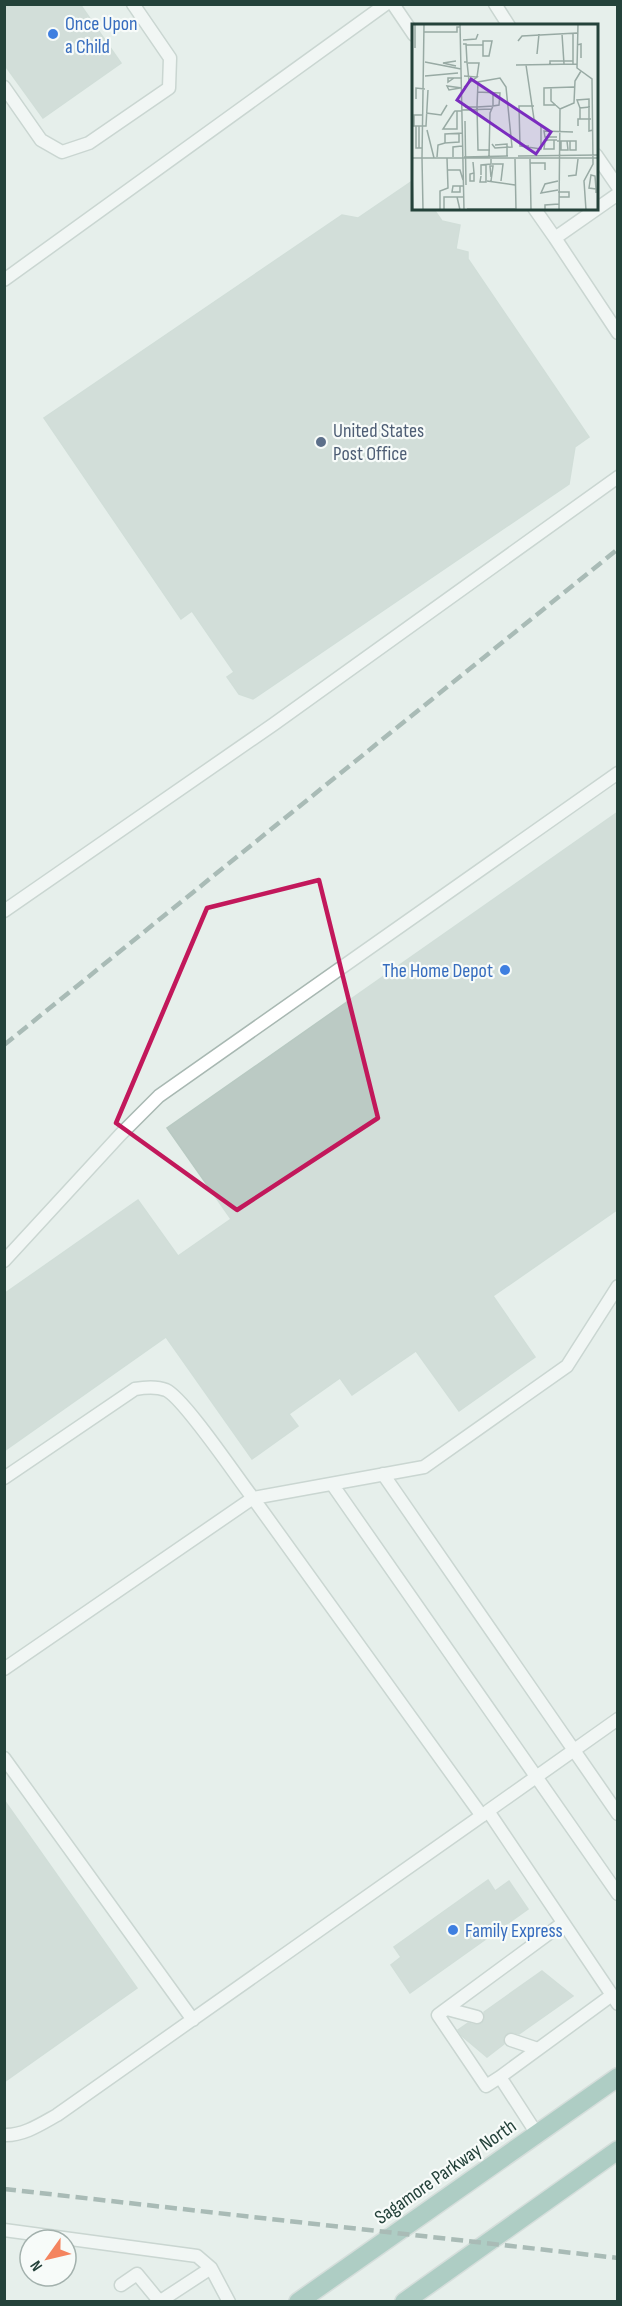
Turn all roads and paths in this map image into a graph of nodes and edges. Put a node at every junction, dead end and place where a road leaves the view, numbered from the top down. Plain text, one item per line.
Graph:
1 (133, 4) edge
2 (386, 4) edge
3 (393, 4) edge
4 (495, 4) edge
5 (508, 24) edge
6 (412, 32) edge
7 (4, 87) edge
8 (598, 157) edge
9 (618, 187) edge
10 (618, 195) edge
11 (598, 209) edge
12 (535, 210) edge
13 (596, 210) edge
14 (555, 238) junction
15 (4, 280) edge
16 (618, 333) edge
17 (618, 477) edge
18 (618, 773) edge
19 (4, 911) edge
20 (4, 1261) edge
21 (618, 1286) edge
22 (383, 1474) junction
23 (4, 1478) edge
24 (332, 1484) junction
25 (253, 1498) junction
26 (4, 1669) edge
27 (618, 1719) edge
28 (574, 1750) junction
29 (4, 1758) edge
30 (538, 1777) junction
31 (485, 1814) junction
32 (618, 1814) edge
33 (618, 1894) edge
34 (563, 1923) junction
35 (615, 1999) edge
36 (447, 2008) junction
37 (477, 2017) dead end
38 (193, 2019) junction
39 (511, 2040) dead end
40 (538, 2049) junction
41 (500, 2077) junction
42 (618, 2077) edge
43 (537, 2134) junction
44 (4, 2135) edge
45 (618, 2150) edge
46 (4, 2230) edge
47 (211, 2268) junction
48 (121, 2285) dead end
49 (160, 2301) edge
50 (229, 2301) edge
51 (298, 2301) edge
52 (404, 2301) edge

1 - 7 lane
2 - 15 lane
3 - 6 lane
4 - 5 lane
8 - 9 lane
10 - 11 lane
12 - 14 lane
13 - 14 lane
14 - 16 lane
17 - 19 lane
18 - 20 lane
21 - 22 lane
22 - 24 lane
22 - 28 lane
23 - 25 lane
24 - 25 lane
24 - 30 lane
25 - 26 lane
25 - 31 lane
27 - 28 lane
28 - 30 lane
28 - 32 lane
29 - 38 lane
30 - 31 lane
30 - 33 lane
31 - 34 lane
31 - 38 lane
34 - 35 lane
34 - 36 lane
35 - 40 lane
36 - 37 lane
36 - 41 lane
38 - 44 lane
39 - 40 lane
40 - 41 lane
41 - 43 lane
42 - 43 main road, Sagamore Parkway North
43 - 51 main road, Sagamore Parkway North
45 - 52 main road
46 - 47 lane
47 - 49 lane
47 - 50 lane
48 - 49 lane

